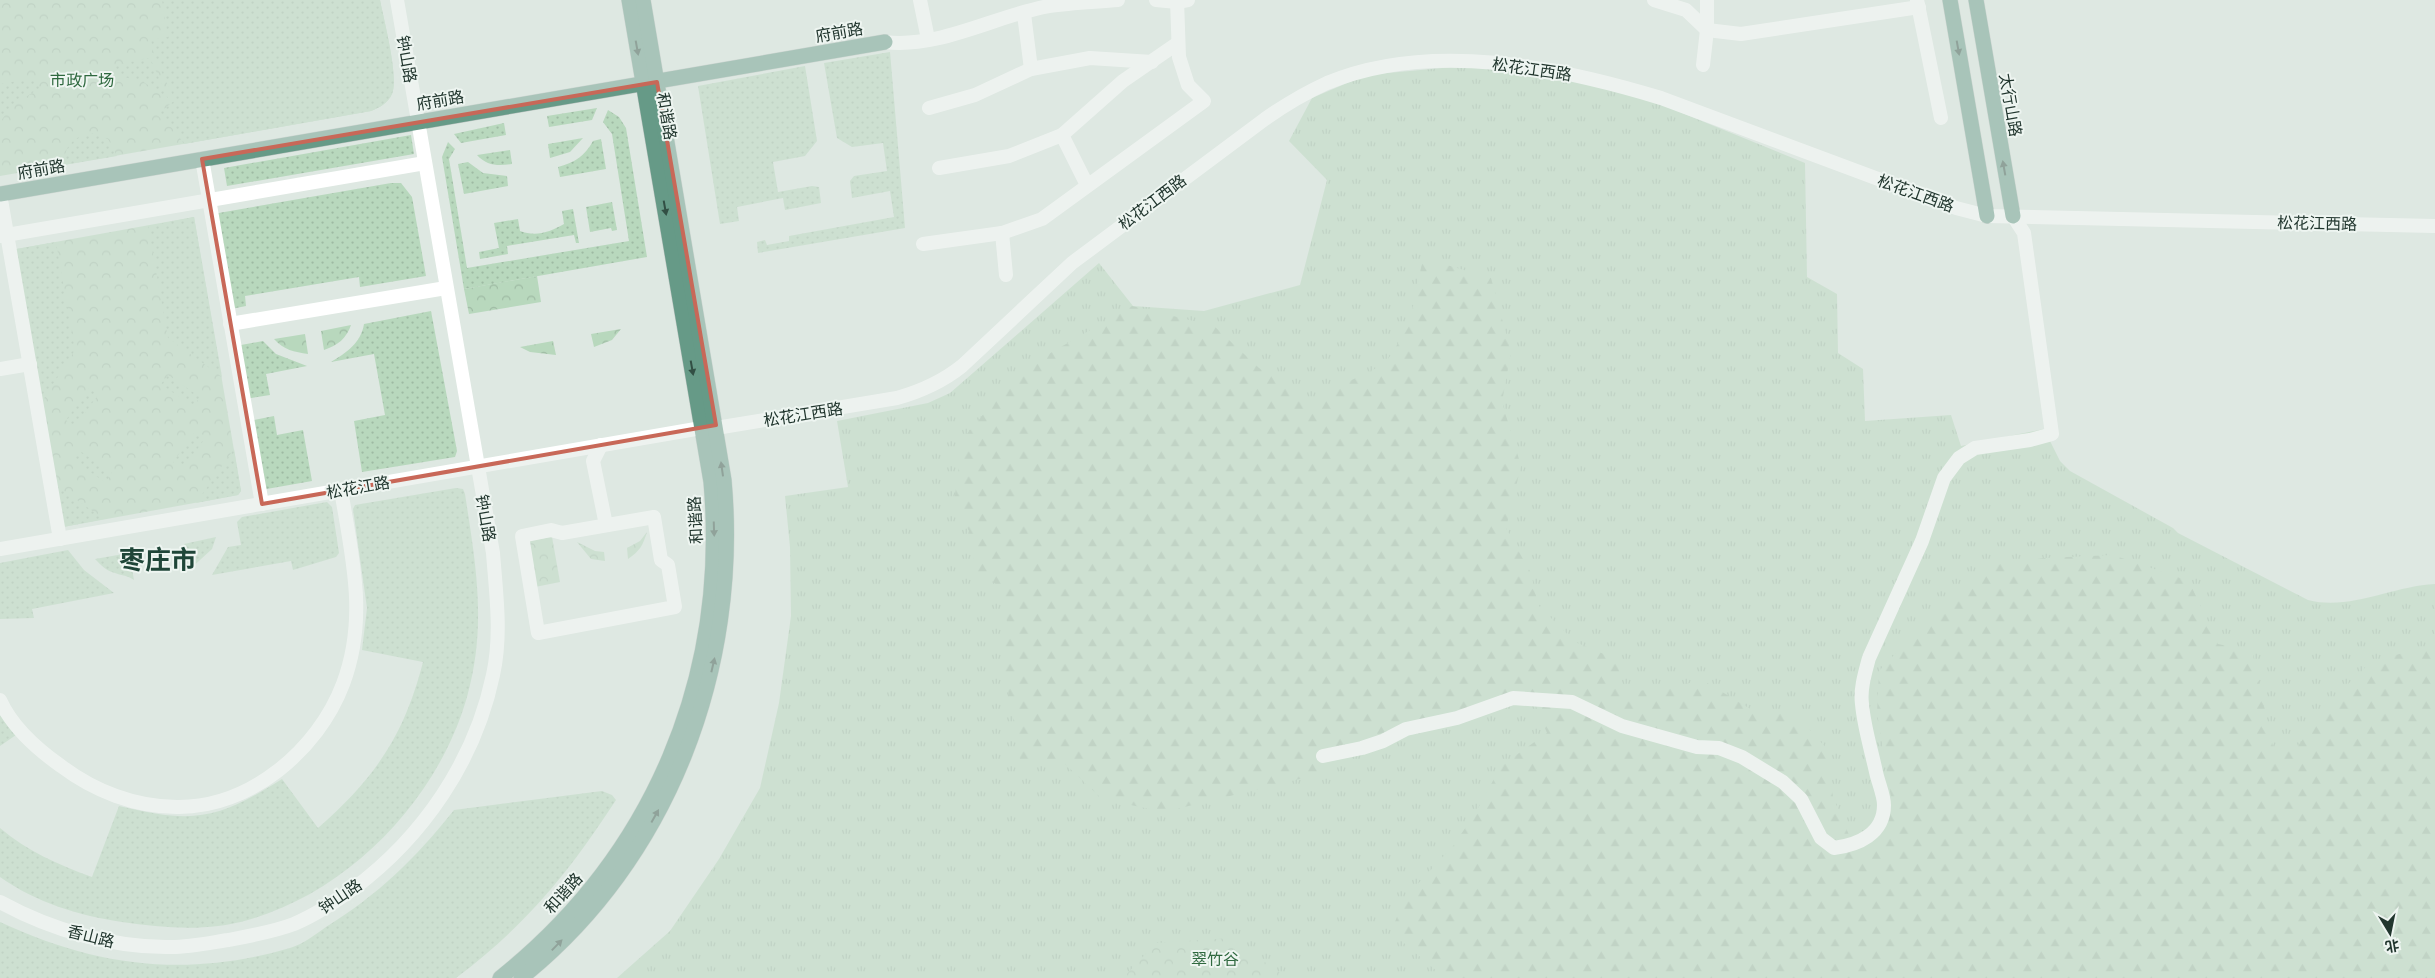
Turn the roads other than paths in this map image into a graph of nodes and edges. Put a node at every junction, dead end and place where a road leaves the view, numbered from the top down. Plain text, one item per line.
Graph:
1 (397, 0) edge
2 (629, 0) edge
3 (643, 0) edge
4 (920, 0) edge
5 (1118, 0) edge
6 (1156, 0) edge
7 (1654, 0) edge
8 (1707, 0) edge
9 (1950, 0) edge
10 (1976, 0) edge
11 (1181, 1) edge
12 (1918, 4) edge
13 (1686, 5) edge
14 (1024, 14) junction
15 (1707, 30) junction
16 (928, 39) junction
17 (885, 42) joint
18 (1178, 43) junction
19 (1152, 62) junction
20 (1703, 65) dead end
21 (1031, 69) junction
22 (650, 83) junction
23 (929, 108) dead end
24 (1941, 118) dead end
25 (418, 122) junction
26 (1062, 135) junction
27 (202, 159) junction
28 (425, 162) junction
29 (939, 168) dead end
30 (1087, 186) junction
31 (0, 194) edge
32 (209, 200) junction
33 (1987, 216) junction
34 (2013, 216) junction
35 (2435, 226) edge
36 (1002, 233) junction
37 (4, 236) edge
38 (923, 244) dead end
39 (1006, 275) dead end
40 (446, 288) junction
41 (230, 324) junction
42 (30, 364) junction
43 (0, 369) edge
44 (712, 427) junction
45 (601, 445) junction
46 (477, 466) junction
47 (341, 490) junction
48 (262, 504) junction
49 (606, 525) junction
50 (60, 539) junction
51 (0, 549) edge
52 (0, 700) edge
53 (1323, 756) dead end
54 (0, 902) edge
55 (188, 947) joint
56 (500, 978) edge
57 (521, 978) edge

1 - 25 street, 钟山路
2 -> 22 main road, 和谐路
3 - 22 main road, 和谐路
4 - 16 street
5 - 14 street
6 - 11 street
7 - 13 street
8 - 15 street
9 -> 33 main road
34 -> 10 main road, 太行山路
11 - 18 street
12 - 15 street
12 - 24 street
13 - 15 street
14 - 16 street
14 - 21 street
15 - 20 street
16 - 17 street
17 - 22 main road, 府前路
18 - 19 street
18 - 30 street
19 - 21 street
19 - 26 street
21 - 23 street
22 - 25 main road, 府前路
22 - 44 main road, 和谐路
25 - 27 main road, 府前路
25 - 28 street, 钟山路
26 - 29 street
26 - 30 street
27 - 31 main road, 府前路
27 - 32 street
28 - 32 street
28 - 40 street, 钟山路
30 - 36 street
31 - 37 street
32 - 37 street
32 - 41 street
33 - 34 street, 松花江西路
33 - 44 street, 松花江西路
34 - 35 street, 松花江西路
34 - 53 street
36 - 38 street
36 - 39 street
37 - 42 street
40 - 41 street
40 - 46 street, 钟山路
41 - 48 street
42 - 43 street
42 - 50 street
44 - 45 street, 松花江路
44 -> 56 main road, 和谐路
57 -> 44 main road, 和谐路
45 - 46 street, 松花江路
45 - 49 street
46 - 47 street, 松花江路
46 - 55 street, 钟山路
47 - 48 street, 松花江路
47 - 52 street
48 - 50 street, 松花江路
49 - 49 street
50 - 51 street, 松花江路
54 - 55 street, 香山路

